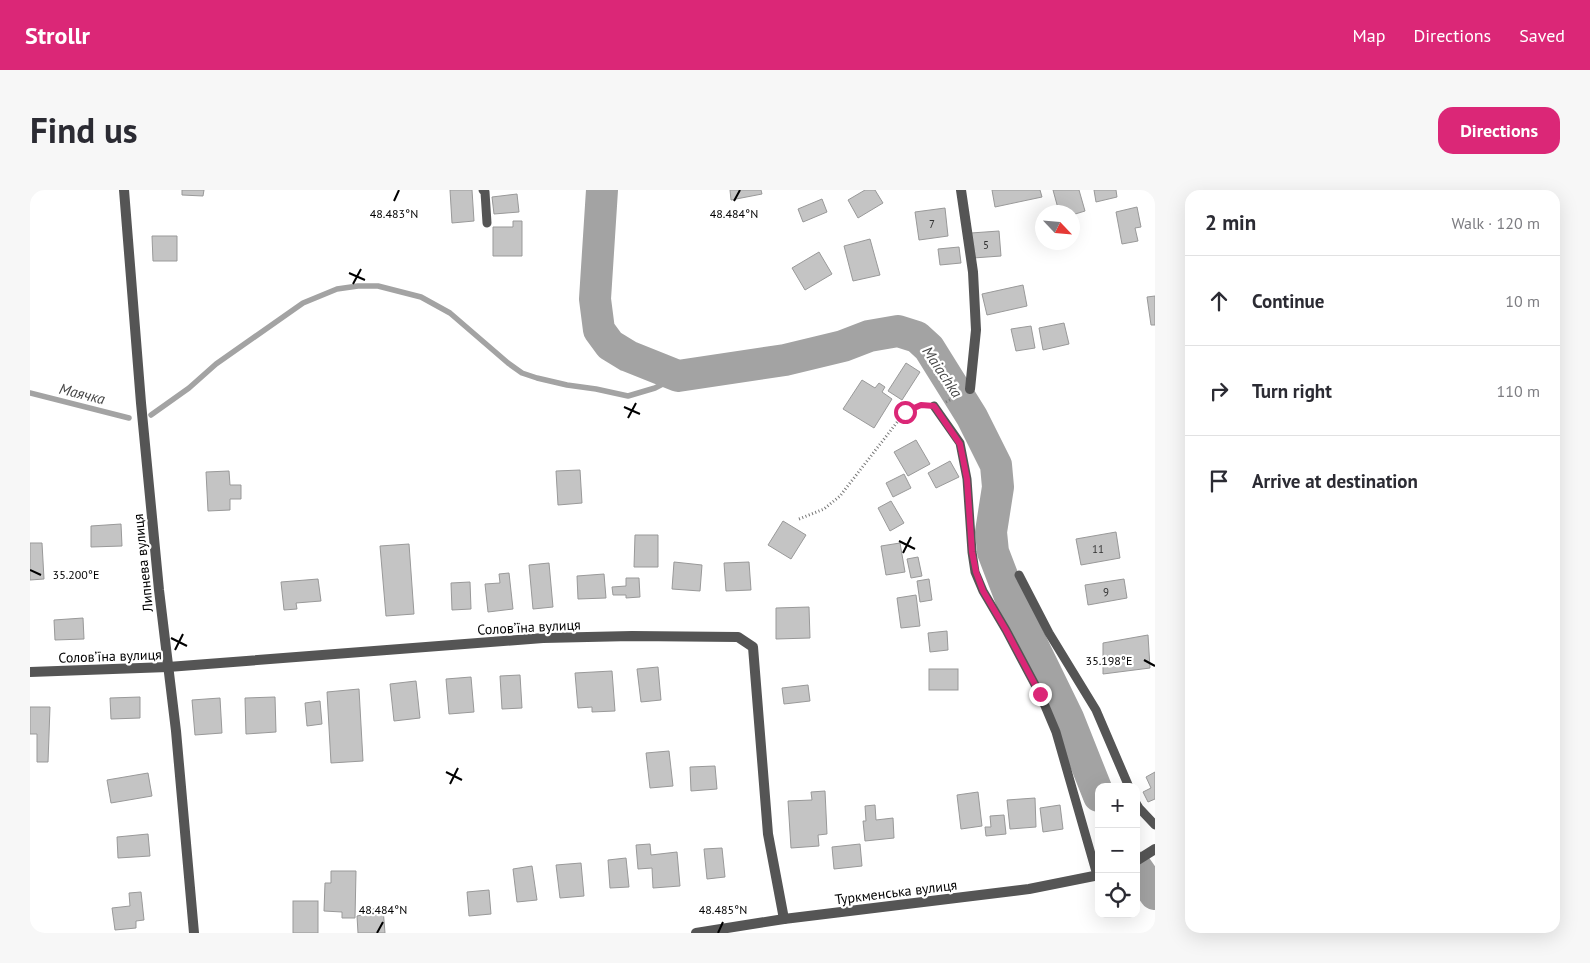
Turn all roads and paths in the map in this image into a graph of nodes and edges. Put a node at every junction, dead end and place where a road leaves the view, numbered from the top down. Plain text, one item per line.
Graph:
1 (124, 190) edge
2 (483, 190) edge
3 (961, 190) edge
4 (487, 223) dead end
5 (970, 389) dead end
6 (946, 402) dead end
7 (934, 406) junction
8 (799, 519) dead end
9 (1019, 575) dead end
10 (168, 667) junction
11 (30, 672) edge
12 (1128, 783) edge
13 (1140, 810) edge
14 (1155, 825) edge
15 (1155, 849) edge
16 (1140, 858) edge
17 (1097, 873) edge
18 (1095, 876) edge
19 (784, 919) junction
20 (194, 933) edge
21 (696, 933) edge

1 - 10 street, Липнева вулиця
2 - 4 lane
3 - 5 street
6 - 7 path
7 - 8 path
7 - 17 lane
9 - 12 lane
10 - 11 street, Соловʼїна вулиця
10 - 19 street, Соловʼїна вулиця
10 - 20 street, Липнева вулиця
13 - 14 lane
15 - 16 street
18 - 19 street, Туркменська вулиця
19 - 21 street, Туркменська вулиця

